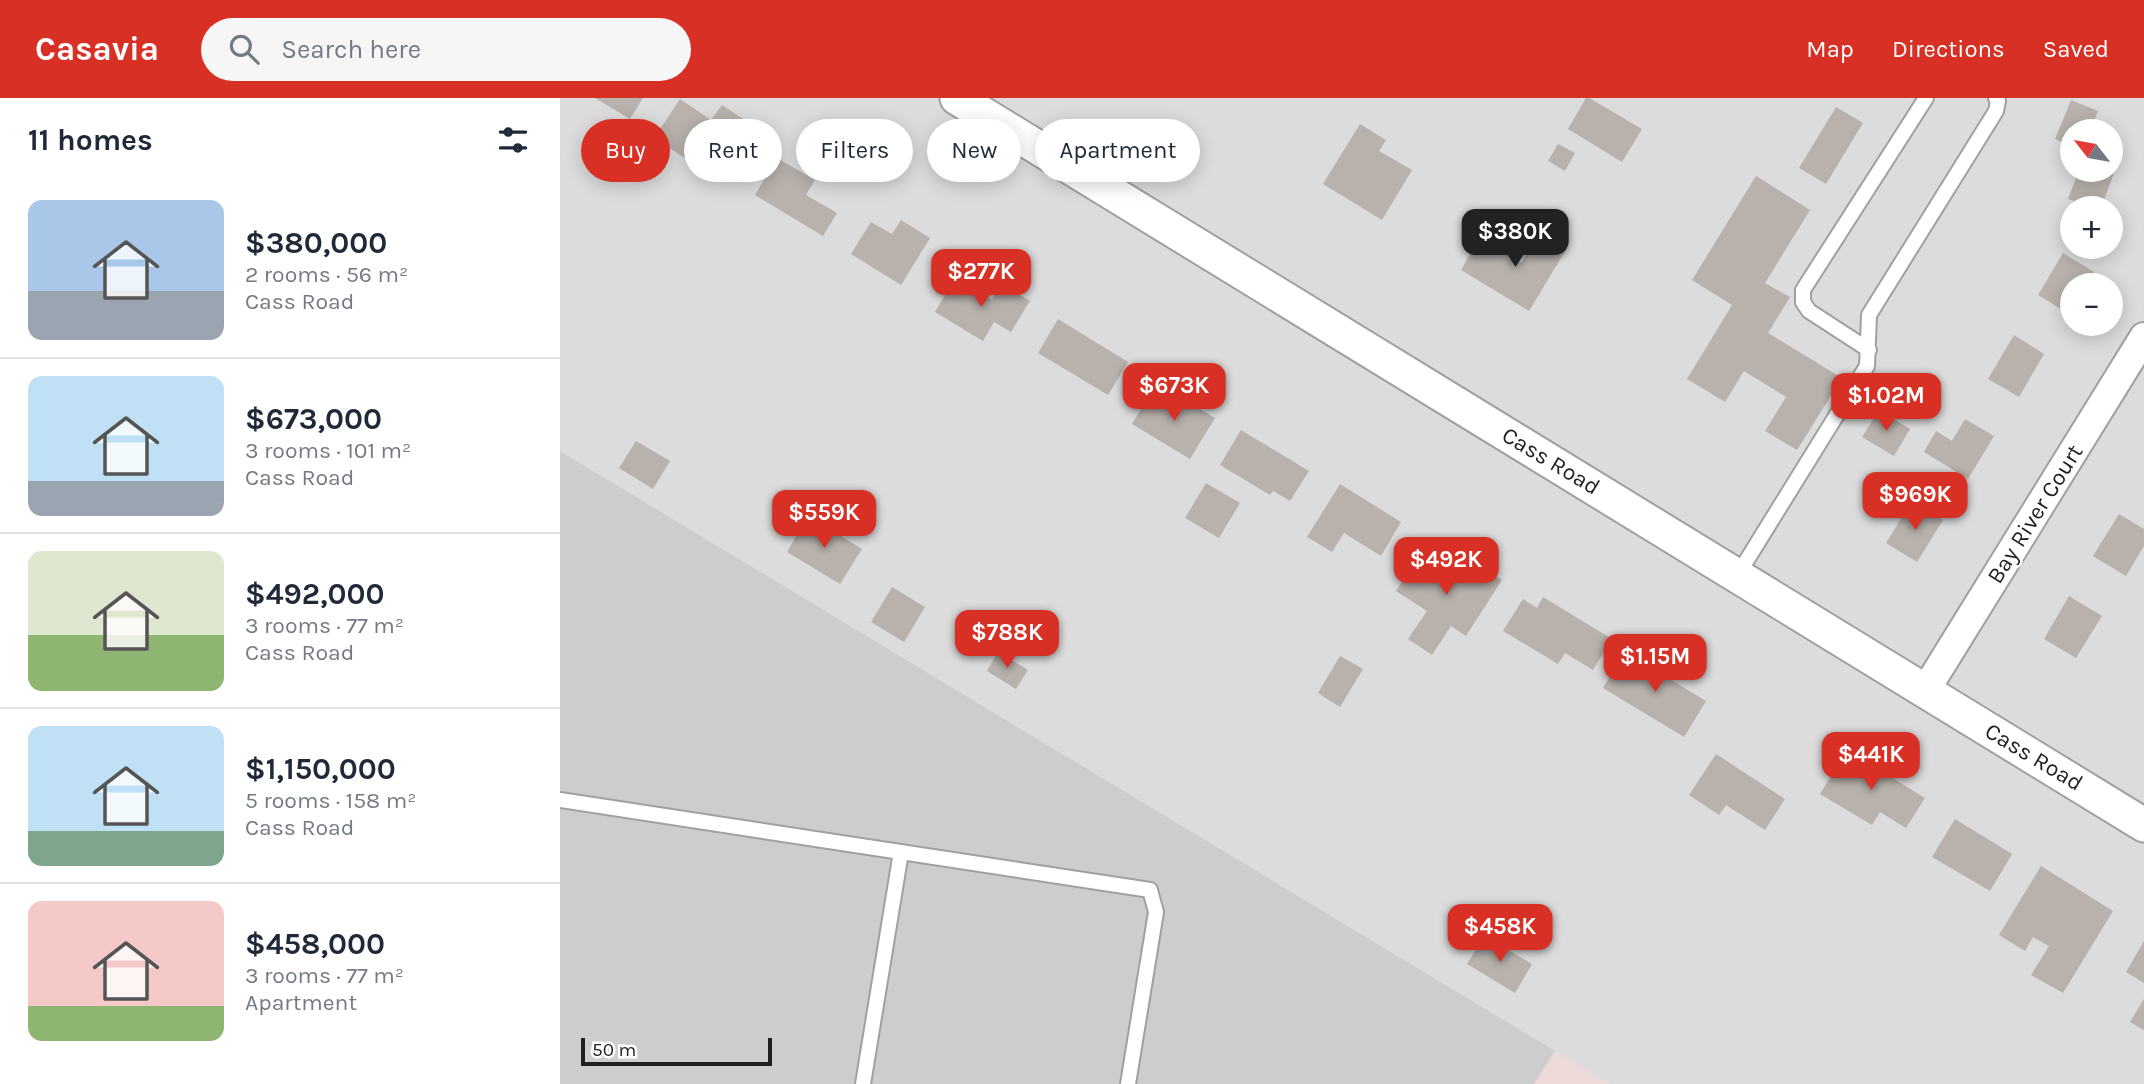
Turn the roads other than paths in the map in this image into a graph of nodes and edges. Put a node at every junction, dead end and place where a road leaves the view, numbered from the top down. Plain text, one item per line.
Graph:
1 (957, 98) edge
2 (1926, 98) edge
3 (1996, 98) edge
4 (2144, 337) edge
5 (1869, 350) junction
6 (1737, 576) junction
7 (1925, 691) junction
8 (560, 800) edge
9 (2144, 825) edge
10 (901, 852) junction
11 (863, 1084) edge
12 (1128, 1084) edge

1 - 6 street, Cass Road
2 - 5 lane
3 - 5 lane
4 - 7 street, Bay River Court
5 - 6 lane
6 - 7 street, Cass Road
7 - 9 street, Cass Road
8 - 10 lane
10 - 11 lane
10 - 12 lane

